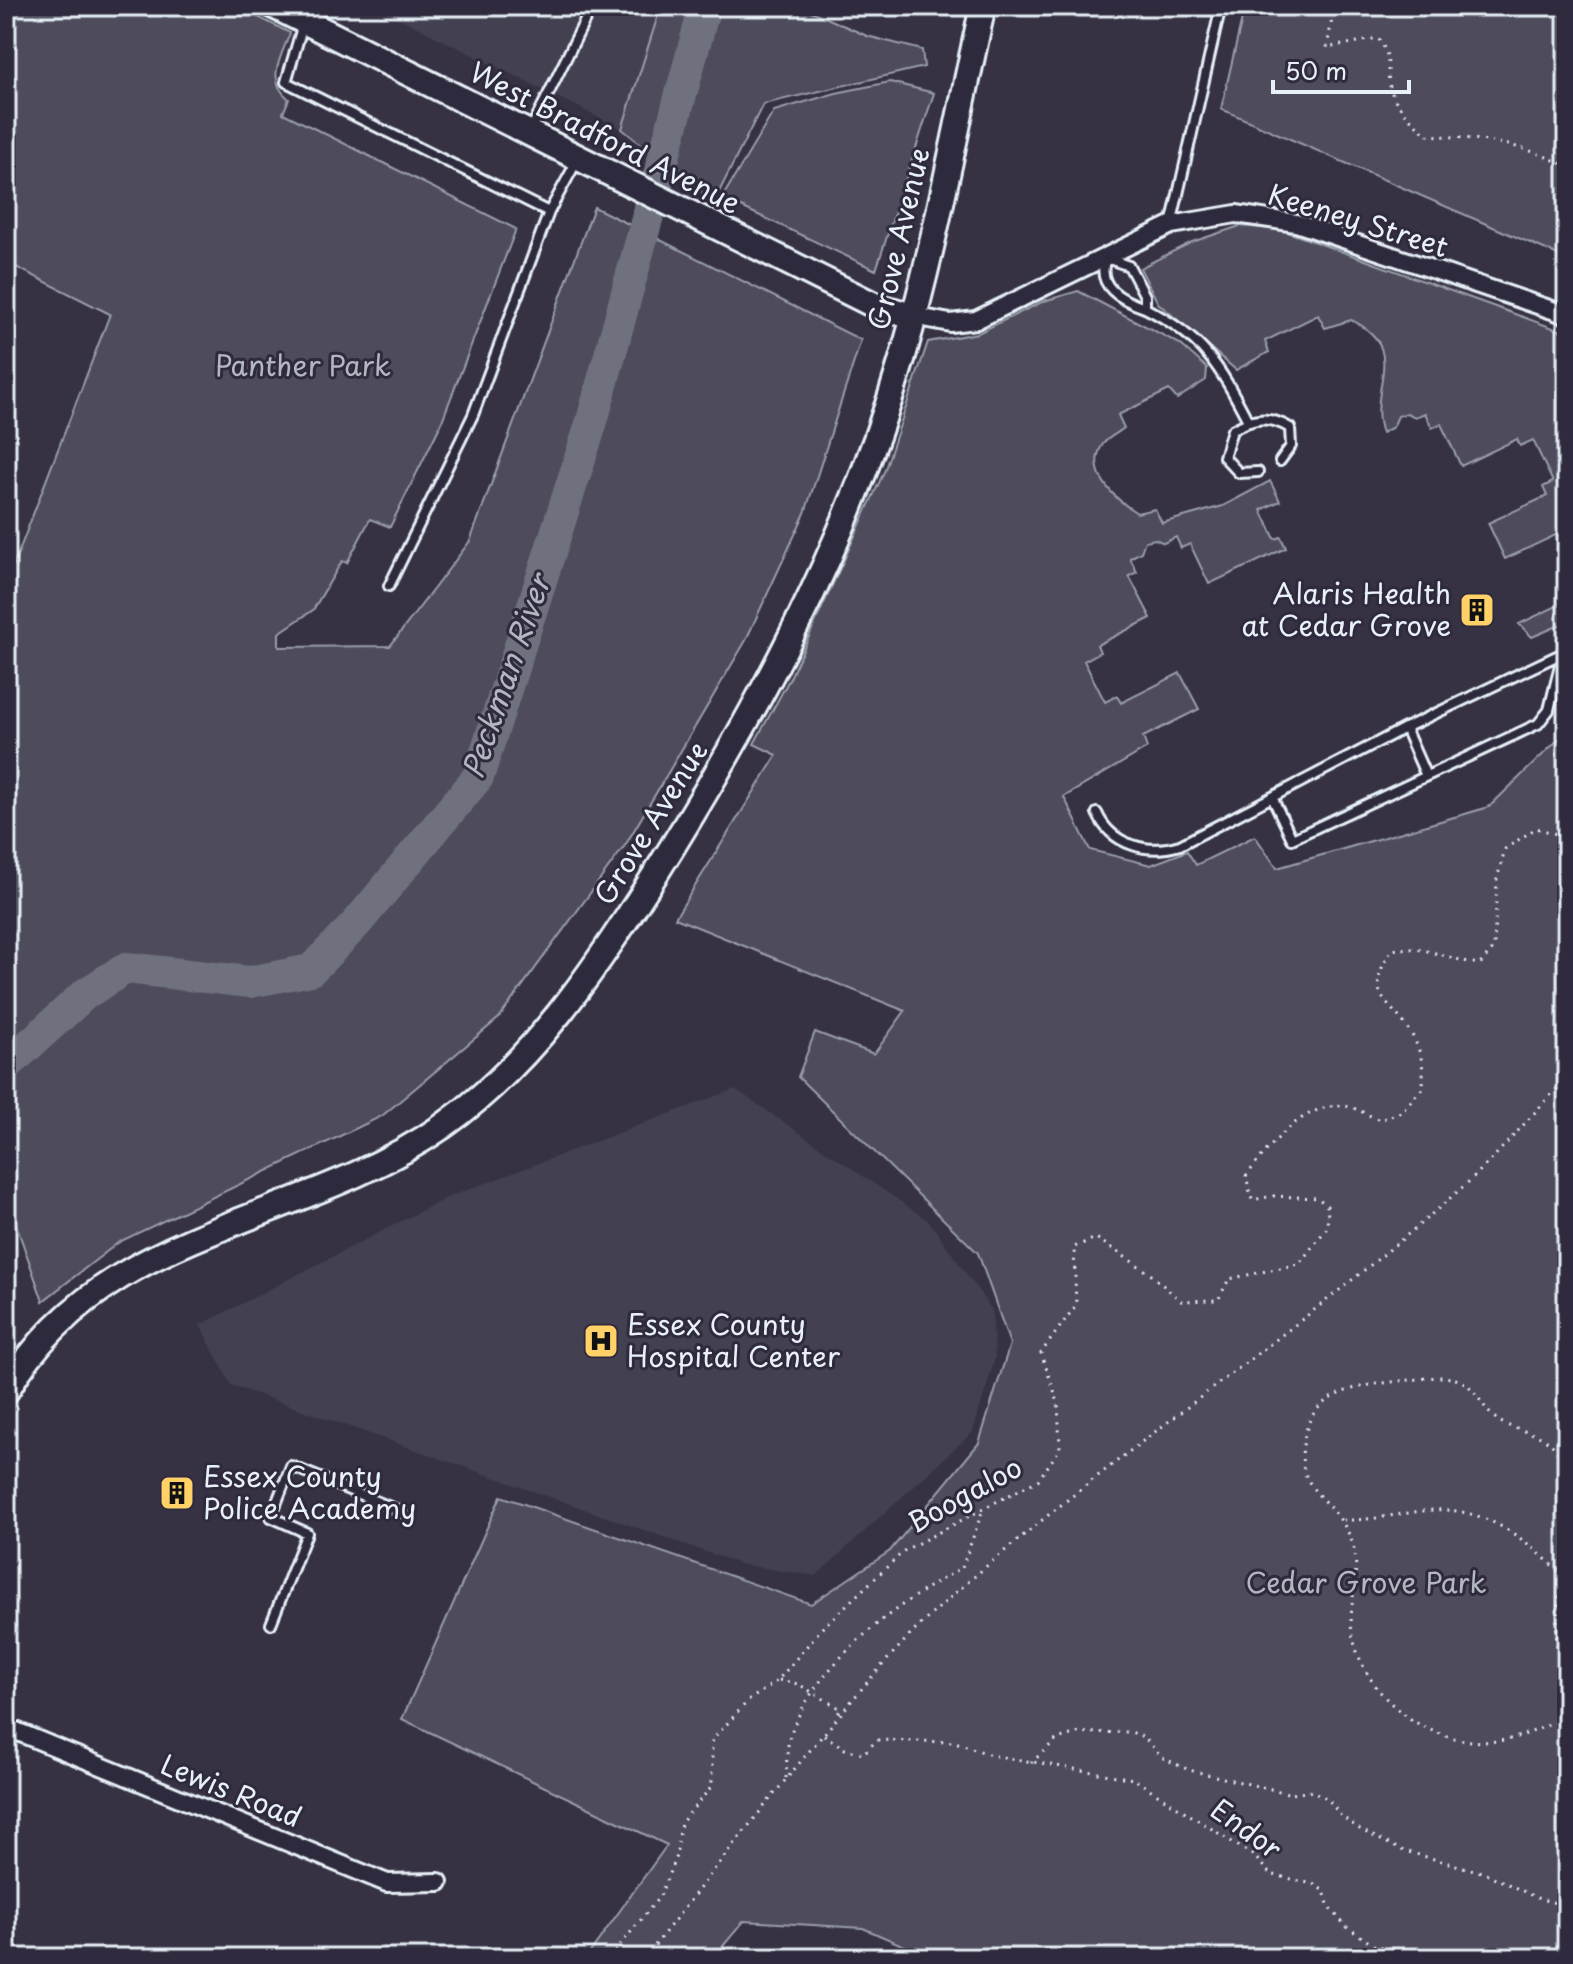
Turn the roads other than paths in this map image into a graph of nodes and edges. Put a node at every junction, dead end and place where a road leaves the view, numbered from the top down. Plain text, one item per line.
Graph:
1 (274, 6) edge
2 (592, 6) edge
3 (983, 6) edge
4 (1221, 6) edge
5 (304, 21) junction
6 (528, 133) junction
7 (579, 158) junction
8 (549, 212) junction
9 (1171, 225) junction
10 (1106, 258) junction
11 (1145, 308) junction
12 (1567, 315) edge
13 (913, 316) junction
14 (1248, 421) junction
15 (1280, 461) dead end
16 (1258, 472) dead end
17 (389, 586) dead end
18 (1565, 652) edge
19 (1405, 728) junction
20 (1426, 776) junction
21 (1272, 797) junction
22 (1097, 813) dead end
23 (6, 1391) edge
24 (402, 1512) dead end
25 (271, 1624) dead end
26 (6, 1727) edge
27 (439, 1882) dead end

1 - 5 street, West Bradford Avenue
2 - 6 lane
3 - 13 street, Grove Avenue
4 - 9 lane
5 - 6 street, West Bradford Avenue
5 - 8 lane
6 - 7 street, West Bradford Avenue
7 - 8 lane
7 - 13 street, West Bradford Avenue
8 - 17 lane
9 - 10 street, Keeney Street
9 - 12 street, Keeney Street
10 - 11 lane
10 - 11 lane
10 - 13 street, Keeney Street
11 - 14 lane
13 - 23 street, Grove Avenue
14 - 15 lane
14 - 16 lane
18 - 19 lane
18 - 20 lane
19 - 20 lane
19 - 21 lane
20 - 21 lane
21 - 22 lane
24 - 25 lane
26 - 27 street, Lewis Road

